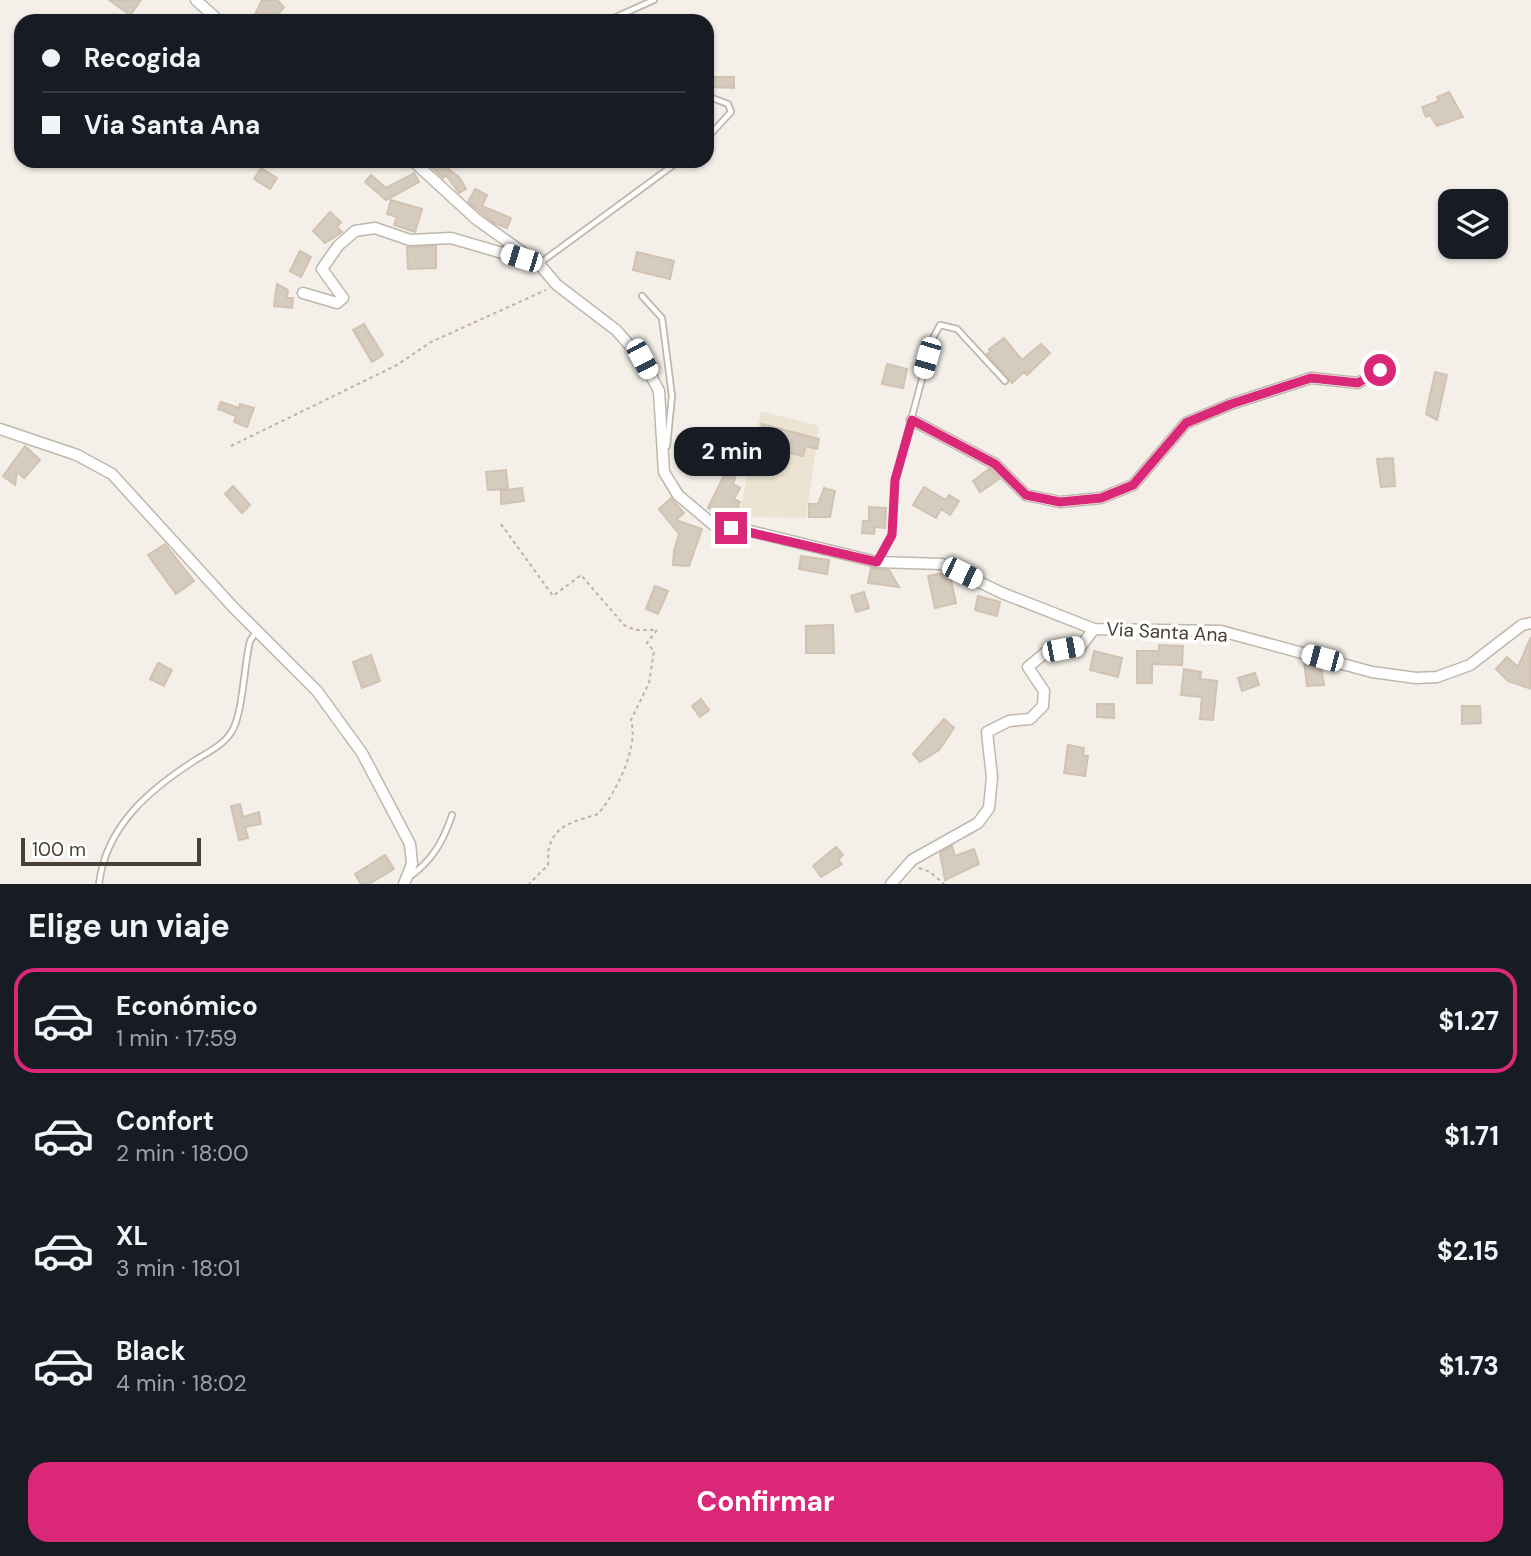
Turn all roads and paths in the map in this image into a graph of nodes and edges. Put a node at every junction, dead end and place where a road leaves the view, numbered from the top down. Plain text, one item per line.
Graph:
1 (196, 0) edge
2 (654, 0) edge
3 (211, 14) edge
4 (623, 14) edge
5 (714, 99) edge
6 (714, 130) edge
7 (421, 168) edge
8 (669, 168) edge
9 (539, 264) junction
10 (557, 285) junction
11 (303, 293) dead end
12 (642, 296) dead end
13 (1384, 360) dead end
14 (1005, 381) dead end
15 (912, 420) junction
16 (0, 429) edge
17 (231, 446) dead end
18 (664, 472) junction
19 (500, 524) dead end
20 (877, 562) junction
21 (1531, 623) edge
22 (1094, 629) junction
23 (256, 631) junction
24 (452, 815) dead end
25 (908, 865) junction
26 (406, 881) edge
27 (99, 884) edge
28 (529, 884) edge
29 (891, 884) edge
30 (944, 884) edge

1 - 3 street
2 - 4 lane
5 - 6 lane
7 - 9 street
8 - 9 lane
9 - 10 street
9 - 11 street
10 - 17 path
10 - 18 street
12 - 18 lane
13 - 15 street
14 - 15 lane
15 - 20 lane
16 - 23 street
18 - 20 street, Via Santa Ana
19 - 28 path
20 - 22 street, Via Santa Ana
21 - 22 street, Via Santa Ana
22 - 25 street
23 - 26 street
23 - 27 lane
24 - 26 lane
25 - 29 street
25 - 30 path

